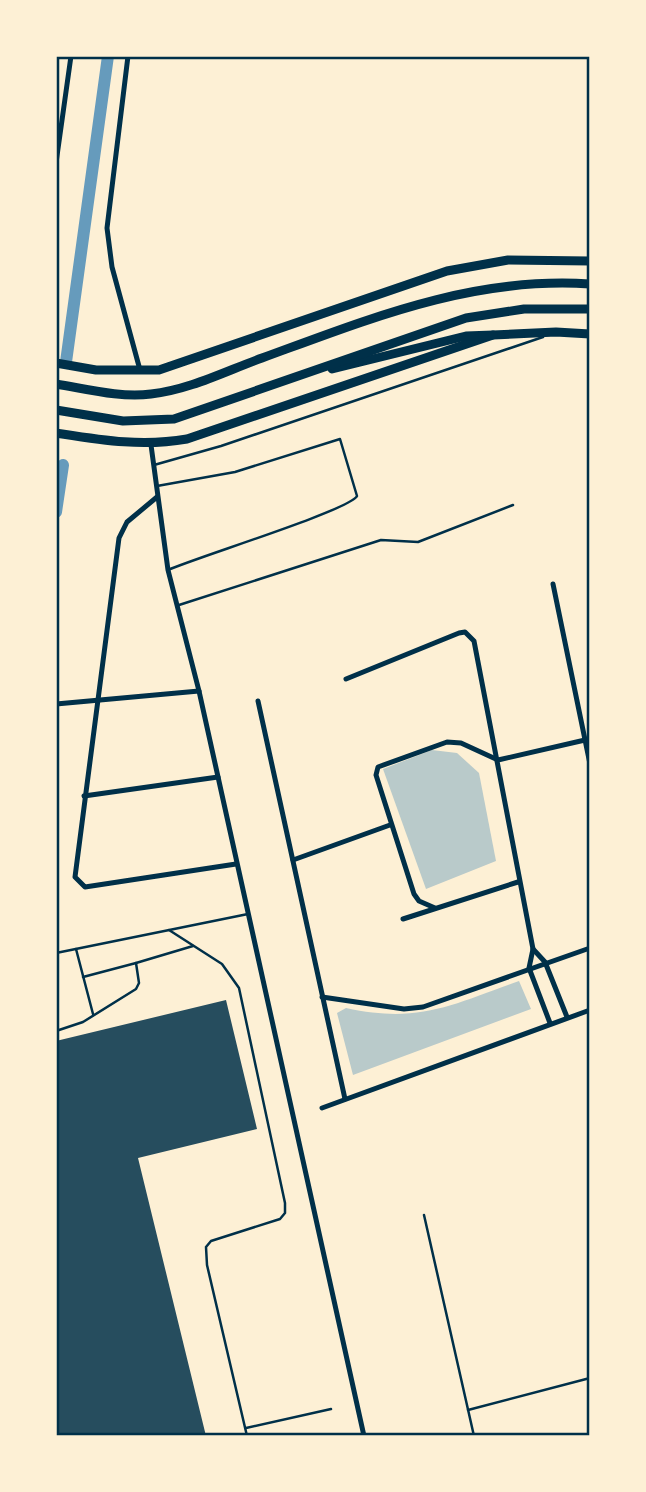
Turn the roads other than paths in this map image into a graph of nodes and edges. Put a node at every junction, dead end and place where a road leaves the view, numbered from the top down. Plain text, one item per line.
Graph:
1 (71, 56) edge
2 (128, 56) edge
3 (56, 163) edge
4 (590, 261) edge
5 (590, 284) edge
6 (590, 309) edge
7 (556, 332) junction
8 (590, 334) edge
9 (493, 335) junction
10 (56, 363) edge
11 (140, 371) junction
12 (282, 381) junction
13 (56, 384) edge
14 (56, 410) edge
15 (56, 433) edge
16 (151, 445) junction
17 (154, 466) junction
18 (157, 486) junction
19 (158, 497) junction
20 (513, 505) dead end
21 (167, 570) junction
22 (552, 583) dead end
23 (176, 606) junction
24 (346, 679) dead end
25 (199, 691) junction
26 (96, 700) junction
27 (258, 701) dead end
28 (56, 704) edge
29 (585, 740) junction
30 (498, 760) junction
31 (590, 764) edge
32 (218, 778) junction
33 (84, 796) junction
34 (390, 825) junction
35 (293, 860) junction
36 (236, 864) junction
37 (518, 882) junction
38 (435, 908) junction
39 (248, 914) junction
40 (403, 919) dead end
41 (169, 930) junction
42 (194, 945) junction
43 (533, 948) junction
44 (590, 948) edge
45 (76, 949) junction
46 (56, 953) edge
47 (545, 962) junction
48 (136, 963) junction
49 (529, 968) junction
50 (83, 977) junction
51 (322, 998) junction
52 (590, 1010) edge
53 (93, 1014) junction
54 (567, 1017) junction
55 (550, 1023) junction
56 (56, 1031) edge
57 (345, 1099) junction
58 (322, 1108) dead end
59 (424, 1215) dead end
60 (590, 1378) edge
61 (331, 1409) dead end
62 (468, 1410) junction
63 (245, 1429) junction
64 (247, 1436) edge
65 (364, 1436) edge
66 (474, 1436) edge

1 - 3 street
2 - 11 street
4 - 11 main road
5 - 13 main road
6 - 12 main road
7 - 8 main road
7 - 9 main road
7 - 17 lane
9 - 12 main road
9 - 16 main road
10 - 11 main road
12 - 14 main road
15 - 16 main road
16 - 17 street
17 - 18 street
18 - 19 street
18 - 21 lane
19 - 21 street
19 - 26 street
20 - 23 lane
21 - 23 street
22 - 29 street
23 - 25 street
24 - 30 street
25 - 26 street
25 - 32 street
26 - 28 street
26 - 33 street
27 - 35 street
29 - 30 street
29 - 31 street
30 - 34 street
30 - 37 street
32 - 33 street
32 - 36 street
33 - 36 street
34 - 35 street
34 - 38 street
35 - 51 street
36 - 39 street
37 - 38 street
37 - 43 street
38 - 40 street
39 - 41 lane
39 - 65 street
41 - 42 lane
41 - 45 lane
42 - 48 lane
42 - 63 lane
43 - 47 street
43 - 49 street
44 - 47 street
45 - 46 lane
45 - 50 lane
47 - 49 street
47 - 54 street
48 - 50 lane
48 - 53 lane
49 - 51 street
49 - 55 street
50 - 53 lane
51 - 57 street
52 - 54 street
53 - 56 lane
54 - 55 street
55 - 57 street
57 - 58 street
59 - 62 lane
60 - 62 lane
61 - 63 lane
62 - 66 lane
63 - 64 lane

